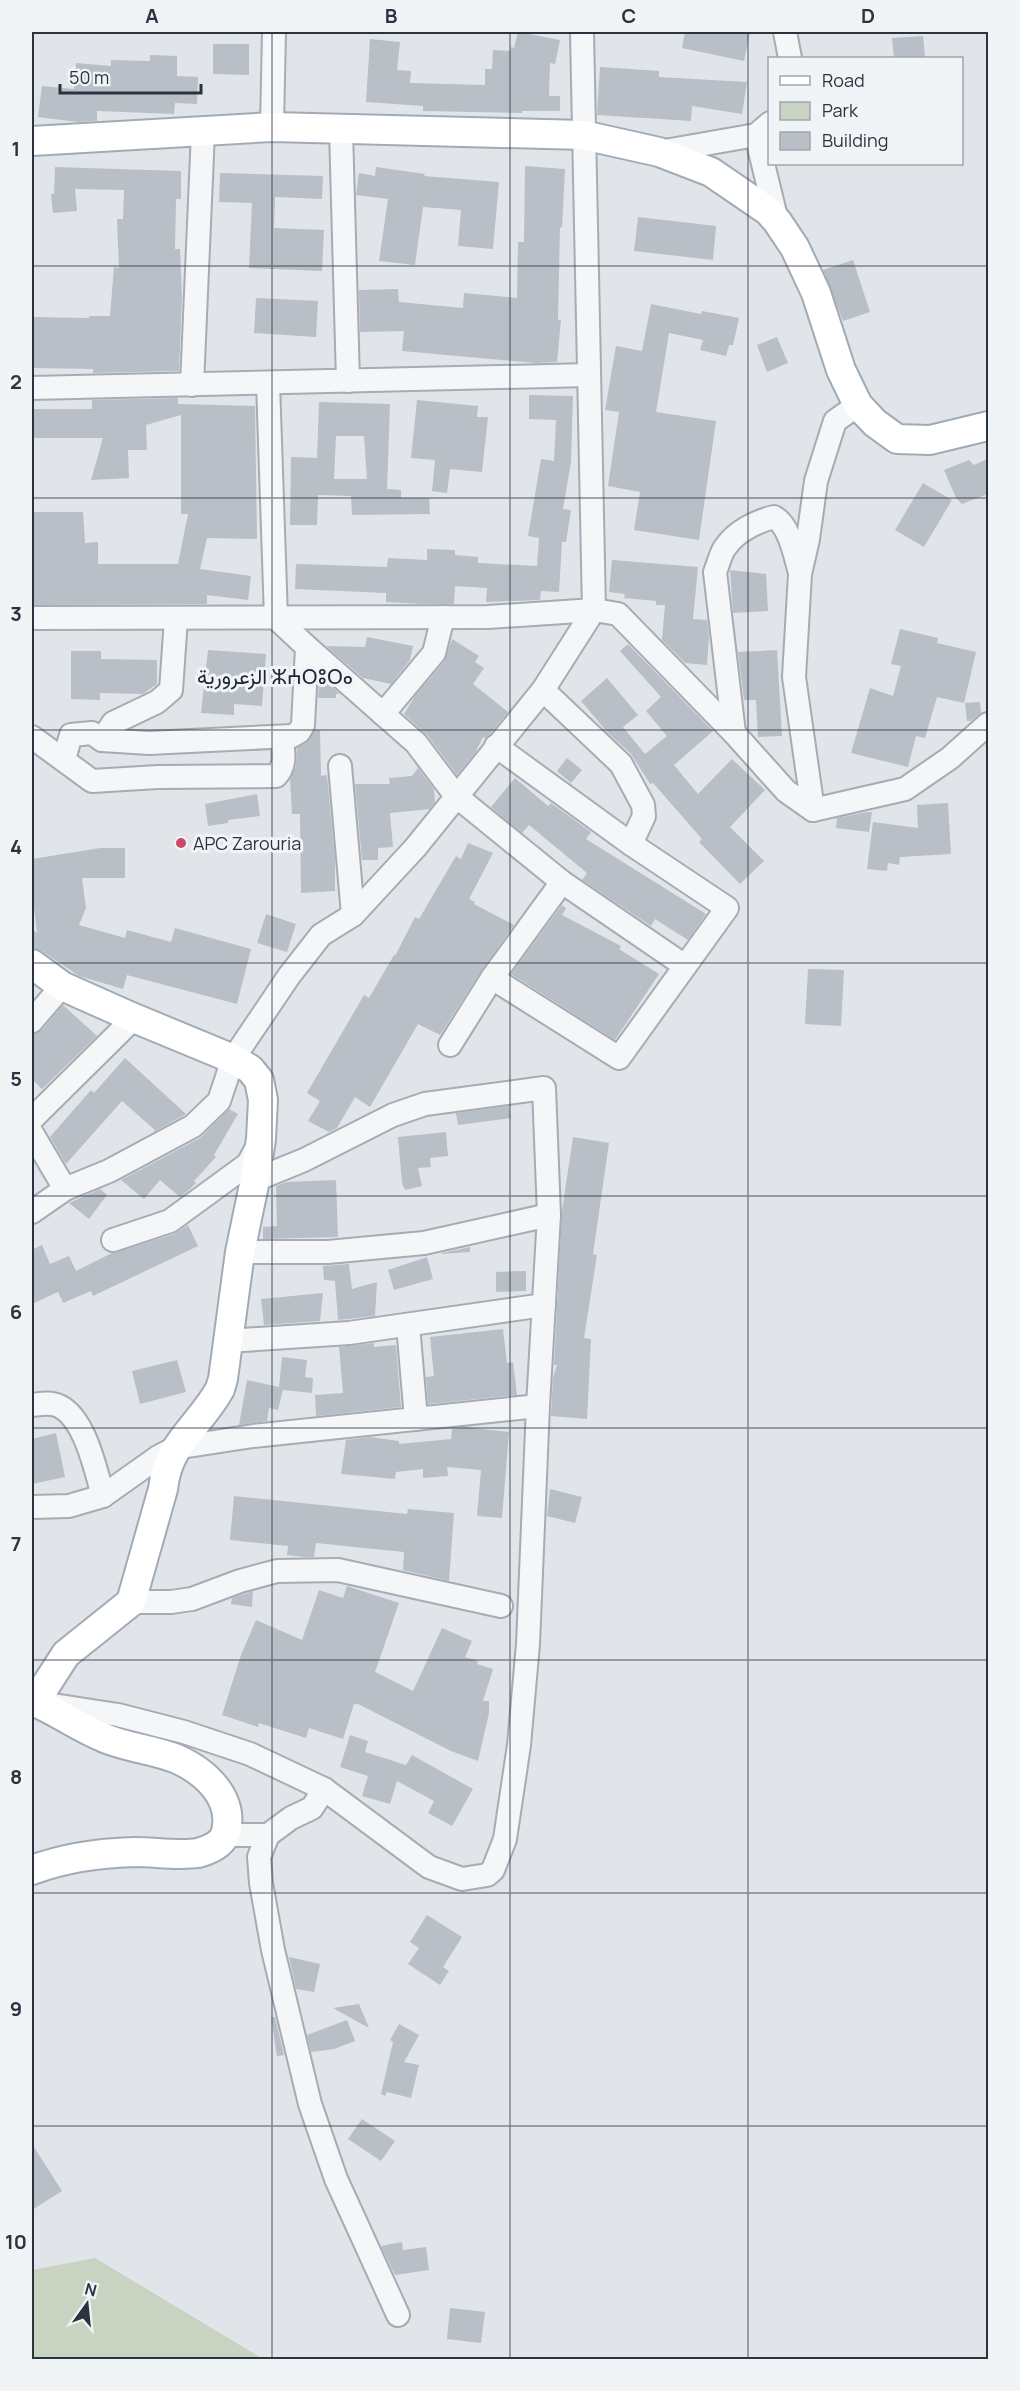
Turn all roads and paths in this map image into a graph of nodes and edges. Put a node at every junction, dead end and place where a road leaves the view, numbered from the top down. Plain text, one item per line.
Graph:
1 (274, 32) edge
2 (582, 32) edge
3 (785, 32) edge
4 (790, 57) edge
5 (272, 127) junction
6 (763, 129) edge
7 (341, 130) junction
8 (203, 132) junction
9 (583, 135) junction
10 (32, 141) edge
11 (659, 152) junction
12 (768, 162) edge
13 (768, 165) edge
14 (777, 221) junction
15 (589, 375) junction
16 (348, 381) junction
17 (268, 383) junction
18 (192, 385) junction
19 (32, 388) edge
20 (858, 405) junction
21 (988, 426) edge
22 (800, 574) junction
23 (594, 610) junction
24 (443, 617) junction
25 (32, 618) edge
26 (276, 618) junction
27 (176, 619) junction
28 (307, 647) junction
29 (543, 690) junction
30 (383, 714) junction
31 (988, 724) edge
32 (734, 733) junction
33 (32, 737) edge
34 (282, 737) junction
35 (102, 740) junction
36 (496, 746) junction
37 (49, 757) edge
38 (340, 766) dead end
39 (456, 796) junction
40 (813, 810) junction
41 (631, 844) junction
42 (562, 882) junction
43 (353, 915) junction
44 (32, 964) edge
45 (685, 966) junction
46 (492, 978) junction
47 (62, 986) junction
48 (134, 1018) junction
49 (32, 1021) edge
50 (450, 1045) dead end
51 (233, 1059) junction
52 (32, 1119) edge
53 (32, 1133) edge
54 (261, 1139) junction
55 (255, 1180) junction
56 (64, 1189) junction
57 (32, 1212) edge
58 (549, 1215) junction
59 (113, 1240) dead end
60 (240, 1252) junction
61 (544, 1305) junction
62 (408, 1325) junction
63 (228, 1341) junction
64 (32, 1405) edge
65 (538, 1406) junction
66 (416, 1419) junction
67 (175, 1448) junction
68 (103, 1496) junction
69 (32, 1507) edge
70 (131, 1602) junction
71 (501, 1606) dead end
72 (33, 1701) edge
73 (324, 1789) junction
74 (226, 1834) junction
75 (268, 1835) junction
76 (32, 1870) edge
77 (398, 2314) dead end

1 - 5 street
2 - 9 street
3 - 4 street
5 - 7 main road
5 - 8 main road
6 - 11 street
6 - 12 street
7 - 9 main road
7 - 16 street
8 - 10 main road
8 - 18 street
9 - 11 main road
9 - 15 street
11 - 14 main road
13 - 14 street
14 - 20 main road
15 - 16 street
15 - 23 street
16 - 17 street
17 - 18 street
17 - 26 street
18 - 19 street
20 - 21 main road
20 - 22 street
22 - 32 street
22 - 40 street
23 - 24 street
23 - 29 street
23 - 32 street
24 - 26 street
24 - 30 street
25 - 27 street
26 - 27 street
26 - 28 street
27 - 35 street
28 - 30 street
28 - 34 street
29 - 36 street
29 - 41 street
30 - 39 street
31 - 40 street
32 - 40 street
33 - 37 street
34 - 35 street
34 - 37 street
35 - 37 street
36 - 39 street
36 - 41 street
38 - 43 street
39 - 42 street
39 - 43 street
41 - 45 street
42 - 45 street
42 - 46 street
43 - 51 street
44 - 47 main road
45 - 46 street
46 - 50 street
47 - 48 main road
47 - 49 street
48 - 51 main road
48 - 52 street
51 - 54 main road
51 - 56 street
53 - 56 street
54 - 55 main road
54 - 59 street
55 - 58 street
55 - 60 main road
56 - 57 street
58 - 60 street
58 - 61 street
60 - 63 main road
61 - 62 street
61 - 65 street
62 - 63 street
62 - 66 street
63 - 67 main road
64 - 68 street
65 - 66 street
65 - 73 street
66 - 67 street
67 - 68 street
67 - 70 main road
68 - 69 street
70 - 71 street
70 - 72 main road
72 - 73 street
72 - 74 main road
73 - 75 street
74 - 75 street
74 - 76 main road
75 - 77 street

